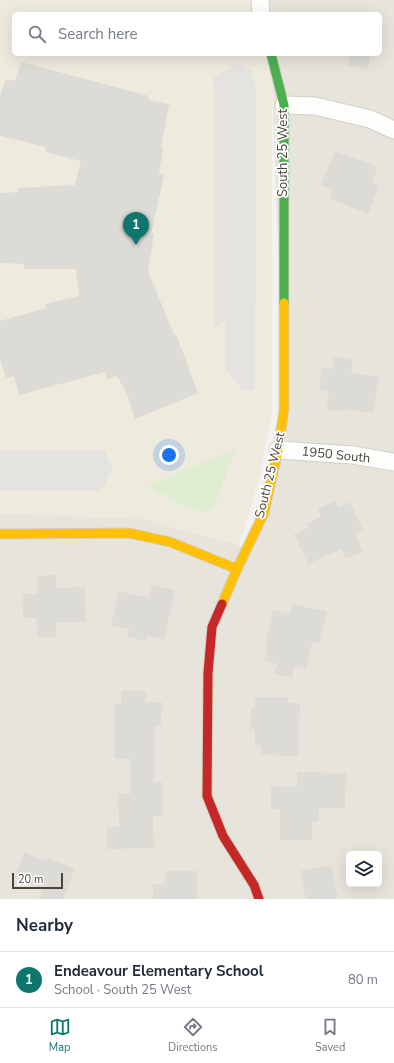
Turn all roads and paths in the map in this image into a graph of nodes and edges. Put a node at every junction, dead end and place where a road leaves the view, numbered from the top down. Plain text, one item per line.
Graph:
1 (260, 0) edge
2 (262, 12) edge
3 (272, 56) edge
4 (284, 105) junction
5 (394, 130) edge
6 (278, 450) junction
7 (394, 462) edge
8 (0, 534) edge
9 (238, 569) junction
10 (259, 899) edge

1 - 2 street
3 - 4 street, South 25 West
4 - 5 street
4 - 6 street, South 25 West
6 - 7 street, 1950 South
6 - 9 street, South 25 West
8 - 9 street
9 - 10 street, South 25 West

